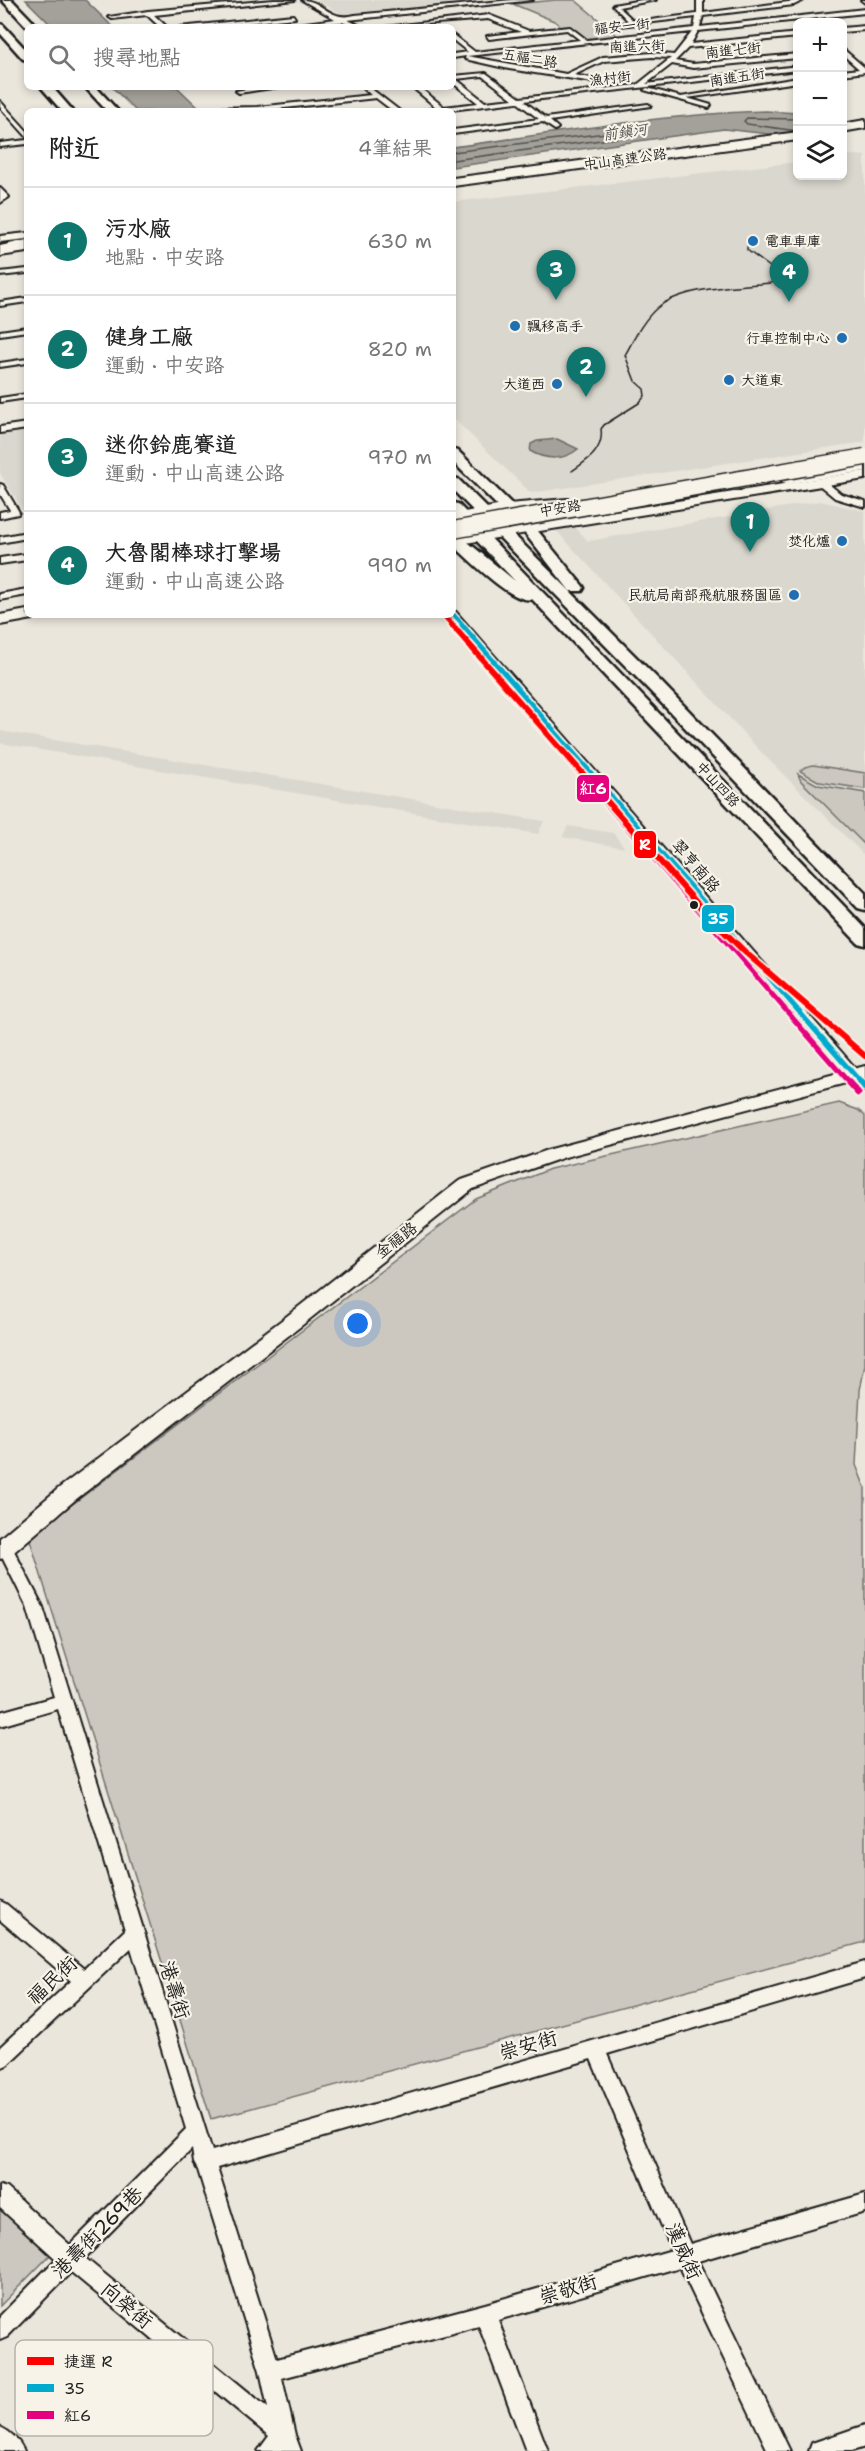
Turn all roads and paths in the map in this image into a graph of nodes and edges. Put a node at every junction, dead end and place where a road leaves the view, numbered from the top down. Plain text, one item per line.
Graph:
1 (7, 0) edge
2 (292, 0) edge
3 (305, 0) edge
4 (530, 0) edge
5 (652, 0) edge
6 (700, 0) edge
7 (738, 0) edge
8 (801, 0) edge
9 (752, 9) junction
10 (865, 11) edge
11 (148, 14) junction
12 (328, 14) junction
13 (699, 15) junction
14 (112, 17) dead end
15 (821, 18) edge
16 (343, 20) junction
17 (793, 20) edge
18 (773, 21) junction
19 (434, 22) junction
20 (633, 23) junction
21 (30, 24) edge
22 (160, 24) edge
23 (216, 24) edge
24 (307, 24) edge
25 (353, 24) edge
26 (422, 24) edge
27 (436, 24) edge
28 (615, 26) dead end
29 (780, 26) dead end
30 (0, 27) edge
31 (865, 28) edge
32 (697, 30) junction
33 (788, 30) dead end
34 (847, 30) edge
35 (530, 33) junction
36 (793, 33) edge
37 (793, 35) edge
38 (0, 37) edge
39 (489, 37) dead end
40 (456, 39) edge
41 (586, 42) junction
42 (687, 46) junction
43 (24, 54) edge
44 (474, 54) junction
45 (847, 55) edge
46 (456, 56) edge
47 (456, 56) edge
48 (793, 56) edge
49 (673, 60) junction
50 (865, 60) edge
51 (854, 61) junction
52 (847, 62) edge
53 (24, 64) edge
54 (793, 69) edge
55 (847, 72) edge
56 (567, 76) junction
57 (456, 79) edge
58 (793, 81) edge
59 (456, 82) edge
60 (637, 87) junction
61 (49, 90) edge
62 (57, 90) edge
63 (238, 90) edge
64 (369, 90) edge
65 (419, 90) edge
66 (86, 91) edge
67 (378, 96) junction
68 (245, 97) dead end
69 (680, 98) junction
70 (517, 100) junction
71 (0, 103) edge
72 (251, 103) dead end
73 (483, 104) junction
74 (463, 106) junction
75 (648, 106) dead end
76 (709, 106) dead end
77 (65, 108) edge
78 (73, 108) edge
79 (94, 108) edge
80 (109, 108) edge
81 (257, 108) edge
82 (276, 108) edge
83 (393, 108) edge
84 (442, 108) edge
85 (450, 108) edge
86 (471, 113) dead end
87 (543, 119) junction
88 (480, 120) dead end
89 (488, 127) junction
90 (555, 128) dead end
91 (847, 129) edge
92 (864, 129) edge
93 (24, 131) edge
94 (456, 132) edge
95 (847, 135) edge
96 (793, 137) edge
97 (24, 142) edge
98 (793, 144) edge
99 (0, 145) edge
100 (456, 179) edge
101 (456, 189) edge
102 (24, 237) edge
103 (0, 240) edge
104 (24, 245) edge
105 (24, 249) edge
106 (0, 250) edge
107 (24, 271) edge
108 (0, 274) edge
109 (24, 300) edge
110 (0, 304) edge
111 (24, 329) edge
112 (0, 333) edge
113 (24, 361) edge
114 (0, 365) edge
115 (24, 396) edge
116 (0, 400) edge
117 (24, 426) edge
118 (0, 430) edge
119 (456, 457) edge
120 (865, 462) edge
121 (865, 475) edge
122 (821, 482) junction
123 (456, 485) edge
124 (0, 487) edge
125 (865, 504) edge
126 (673, 505) junction
127 (508, 508) junction
128 (484, 513) junction
129 (0, 514) edge
130 (456, 527) edge
131 (456, 527) edge
132 (456, 527) edge
133 (456, 527) edge
134 (456, 528) edge
135 (528, 528) junction
136 (504, 533) junction
137 (24, 536) edge
138 (484, 537) junction
139 (0, 540) edge
140 (24, 557) edge
141 (0, 561) edge
142 (24, 593) edge
143 (0, 600) edge
144 (24, 606) edge
145 (24, 616) edge
146 (456, 617) edge
147 (0, 620) edge
148 (571, 628) junction
149 (656, 687) junction
150 (865, 904) edge
151 (865, 939) edge
152 (861, 1078) edge
153 (3, 1549) edge
154 (64, 1701) junction
155 (0, 1719) edge
156 (0, 1909) edge
157 (135, 1933) junction
158 (865, 1970) edge
159 (84, 1981) junction
160 (596, 2049) junction
161 (0, 2059) edge
162 (195, 2133) junction
163 (204, 2163) junction
164 (0, 2195) edge
165 (865, 2203) edge
166 (684, 2254) junction
167 (71, 2259) junction
168 (485, 2314) junction
169 (0, 2330) edge
170 (166, 2340) edge
171 (270, 2371) junction
172 (213, 2380) edge
173 (865, 2436) edge
174 (0, 2438) edge
175 (287, 2443) edge
176 (13, 2451) edge
177 (269, 2451) edge
178 (537, 2451) edge
179 (779, 2451) edge
180 (820, 2451) edge

1 - 21 main road
2 - 11 street
3 - 12 street
4 - 16 street
5 - 20 street
6 - 13 street
7 - 9 street
8 - 9 street
9 - 13 street
9 - 18 street
10 - 15 street, 福安一街
11 - 14 street
11 - 22 street
12 - 16 street
12 - 23 street
13 - 20 street
13 - 32 street
16 - 24 street
16 - 25 street
17 - 18 street, 福安一街
18 - 29 street
18 - 32 street, 福安一街
19 - 26 street
19 - 27 street
19 - 35 street
20 - 28 street
30 - 43 main road
31 - 34 street
32 - 41 street, 福安一街
32 - 42 street
33 - 36 street
35 - 39 street
35 - 41 street
37 - 42 street
38 - 53 main road
40 - 44 street
41 - 44 street, 福安一街
42 - 49 street
44 - 46 street, 福安一街
45 - 51 street
47 - 56 street, 五福二路
48 - 49 street, 南進七街
49 - 56 street, 南進六街
49 - 60 street
50 - 51 street
51 - 52 street
51 - 55 street
54 - 60 street, 漁村街
56 - 60 street, 五福二路
57 - 70 street
58 - 69 street, 南進五街
59 - 73 street
60 - 69 street, 五福二路
60 - 70 street, 漁村街
61 - 77 main road
62 - 78 main road
63 - 68 street
64 - 67 street
65 - 84 street
66 - 79 main road
66 - 80 main road
67 - 82 street
67 - 83 street
69 - 76 street, 五福二路
70 - 73 street, 漁村街
70 - 87 street
71 - 93 street
72 - 81 street
73 - 74 street, 漁村街
74 - 85 street, 漁村街
74 - 86 street
75 - 87 street
87 - 89 street
87 - 90 street
88 - 89 street
89 - 94 street
91 - 92 highway
92 - 95 highway
96 - 100 highway, 中山高速公路
97 - 99 street
98 - 101 highway, 中山高速公路
102 - 103 highway
104 - 106 highway
105 - 106 street
107 - 108 street
109 - 110 street
111 - 112 street
113 - 114 street
115 - 116 street
117 - 118 street
119 - 127 main road, 中山四路
120 - 126 street, 中安路
120 - 127 street, 中安路
120 - 130 highway
121 - 122 street, 中安路
122 - 125 street
122 - 126 street, 中安路
123 - 128 main road, 中山四路
124 - 129 street
126 - 135 street, 中安路
127 - 128 street, 中安路
127 - 135 main road, 中山四路
128 - 131 street, 中安路
128 - 136 main road, 中山四路
132 - 138 main road, 中山四路
133 - 138 street, 中安路
134 - 148 main road, 中山四路
135 - 136 street, 中安路
135 - 149 main road, 中山四路
136 - 138 street, 中安路
136 - 149 main road, 中山四路
137 - 139 street
138 - 148 main road, 中山四路
140 - 141 street
142 - 143 street
143 - 144 highway
145 - 147 highway
146 - 152 street, 翠亨南路
148 - 151 main road, 中山四路
149 - 150 main road, 中山四路
152 - 153 street, 金福路
153 - 154 street, 港壽街
154 - 155 street
154 - 157 street, 港壽街
156 - 159 street
157 - 159 street, 福民街
157 - 162 street, 港壽街
158 - 160 street, 崇安街
159 - 161 street, 福民街
160 - 163 street, 崇安街
160 - 166 street, 漢威街
162 - 163 street, 港壽街
162 - 167 street, 港壽街269巷
163 - 171 street, 港壽街
164 - 167 street, 向榮街
165 - 166 street, 崇敬街
166 - 168 street, 崇敬街
166 - 179 street, 漢威街
167 - 169 street, 港壽街269巷
167 - 170 street, 向榮街
168 - 171 street, 崇敬街
168 - 178 street
171 - 175 street, 港壽街
172 - 175 street, 向榮街
173 - 180 street
174 - 176 street
175 - 177 street

